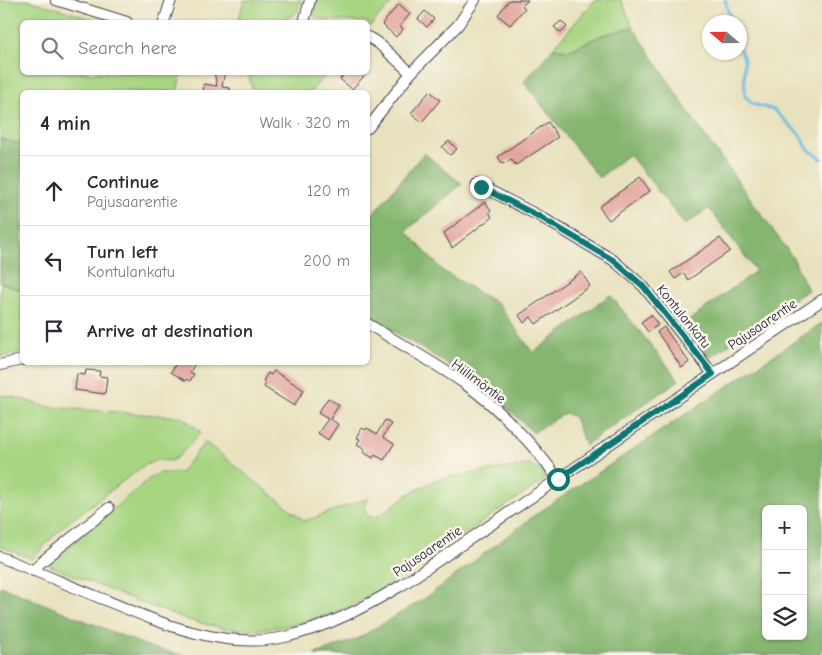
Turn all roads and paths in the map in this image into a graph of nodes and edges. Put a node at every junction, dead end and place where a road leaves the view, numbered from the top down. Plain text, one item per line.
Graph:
1 (56, 0) edge
2 (171, 0) edge
3 (310, 0) edge
4 (475, 0) edge
5 (75, 3) edge
6 (122, 20) edge
7 (165, 20) edge
8 (305, 20) edge
9 (370, 38) edge
10 (411, 73) junction
11 (370, 125) edge
12 (477, 184) dead end
13 (822, 300) edge
14 (370, 325) edge
15 (20, 360) edge
16 (0, 365) edge
17 (713, 374) junction
18 (558, 479) junction
19 (110, 508) dead end
20 (0, 557) edge
21 (34, 571) junction

1 - 5 street
2 - 7 street
3 - 8 street
4 - 10 street
5 - 6 street
9 - 10 street
10 - 11 street
12 - 17 street, Kontulankatu
13 - 17 street, Pajusaarentie
14 - 18 street, Hiilimöntie
15 - 16 street
17 - 18 street, Pajusaarentie
18 - 21 street, Pajusaarentie
19 - 21 street
20 - 21 street, Pajusaarentie

